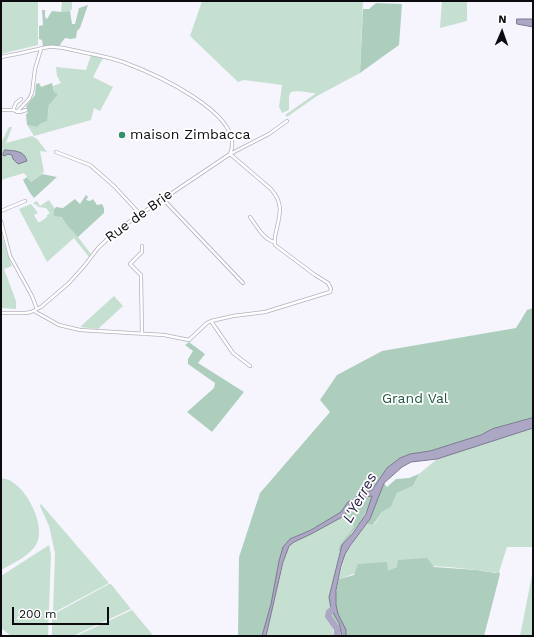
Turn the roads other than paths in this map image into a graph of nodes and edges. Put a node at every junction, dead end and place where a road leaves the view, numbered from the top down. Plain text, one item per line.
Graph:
1 (41, 49) junction
2 (1, 57) edge
3 (21, 99) dead end
4 (1, 110) edge
5 (13, 110) junction
6 (26, 110) dead end
7 (17, 112) junction
8 (287, 121) dead end
9 (56, 152) dead end
10 (230, 154) junction
11 (162, 198) junction
12 (26, 201) dead end
13 (1, 211) edge
14 (140, 214) junction
15 (250, 217) dead end
16 (1, 221) edge
17 (274, 242) junction
18 (142, 246) dead end
19 (243, 283) dead end
20 (35, 310) junction
21 (1, 313) edge
22 (210, 321) junction
23 (142, 334) junction
24 (250, 366) dead end

1 - 2 street
1 - 7 street
1 - 10 street
3 - 5 street
4 - 5 street
5 - 7 street
6 - 7 street
8 - 10 street, Rue de Brie
9 - 14 street
10 - 11 street, Rue de Brie
10 - 17 street
11 - 14 street, Rue de Brie
11 - 19 street
12 - 13 street
14 - 20 street, Rue de Brie
15 - 17 street
16 - 20 street
17 - 22 street
18 - 23 street
20 - 21 street
20 - 23 street
22 - 23 street
22 - 24 street

